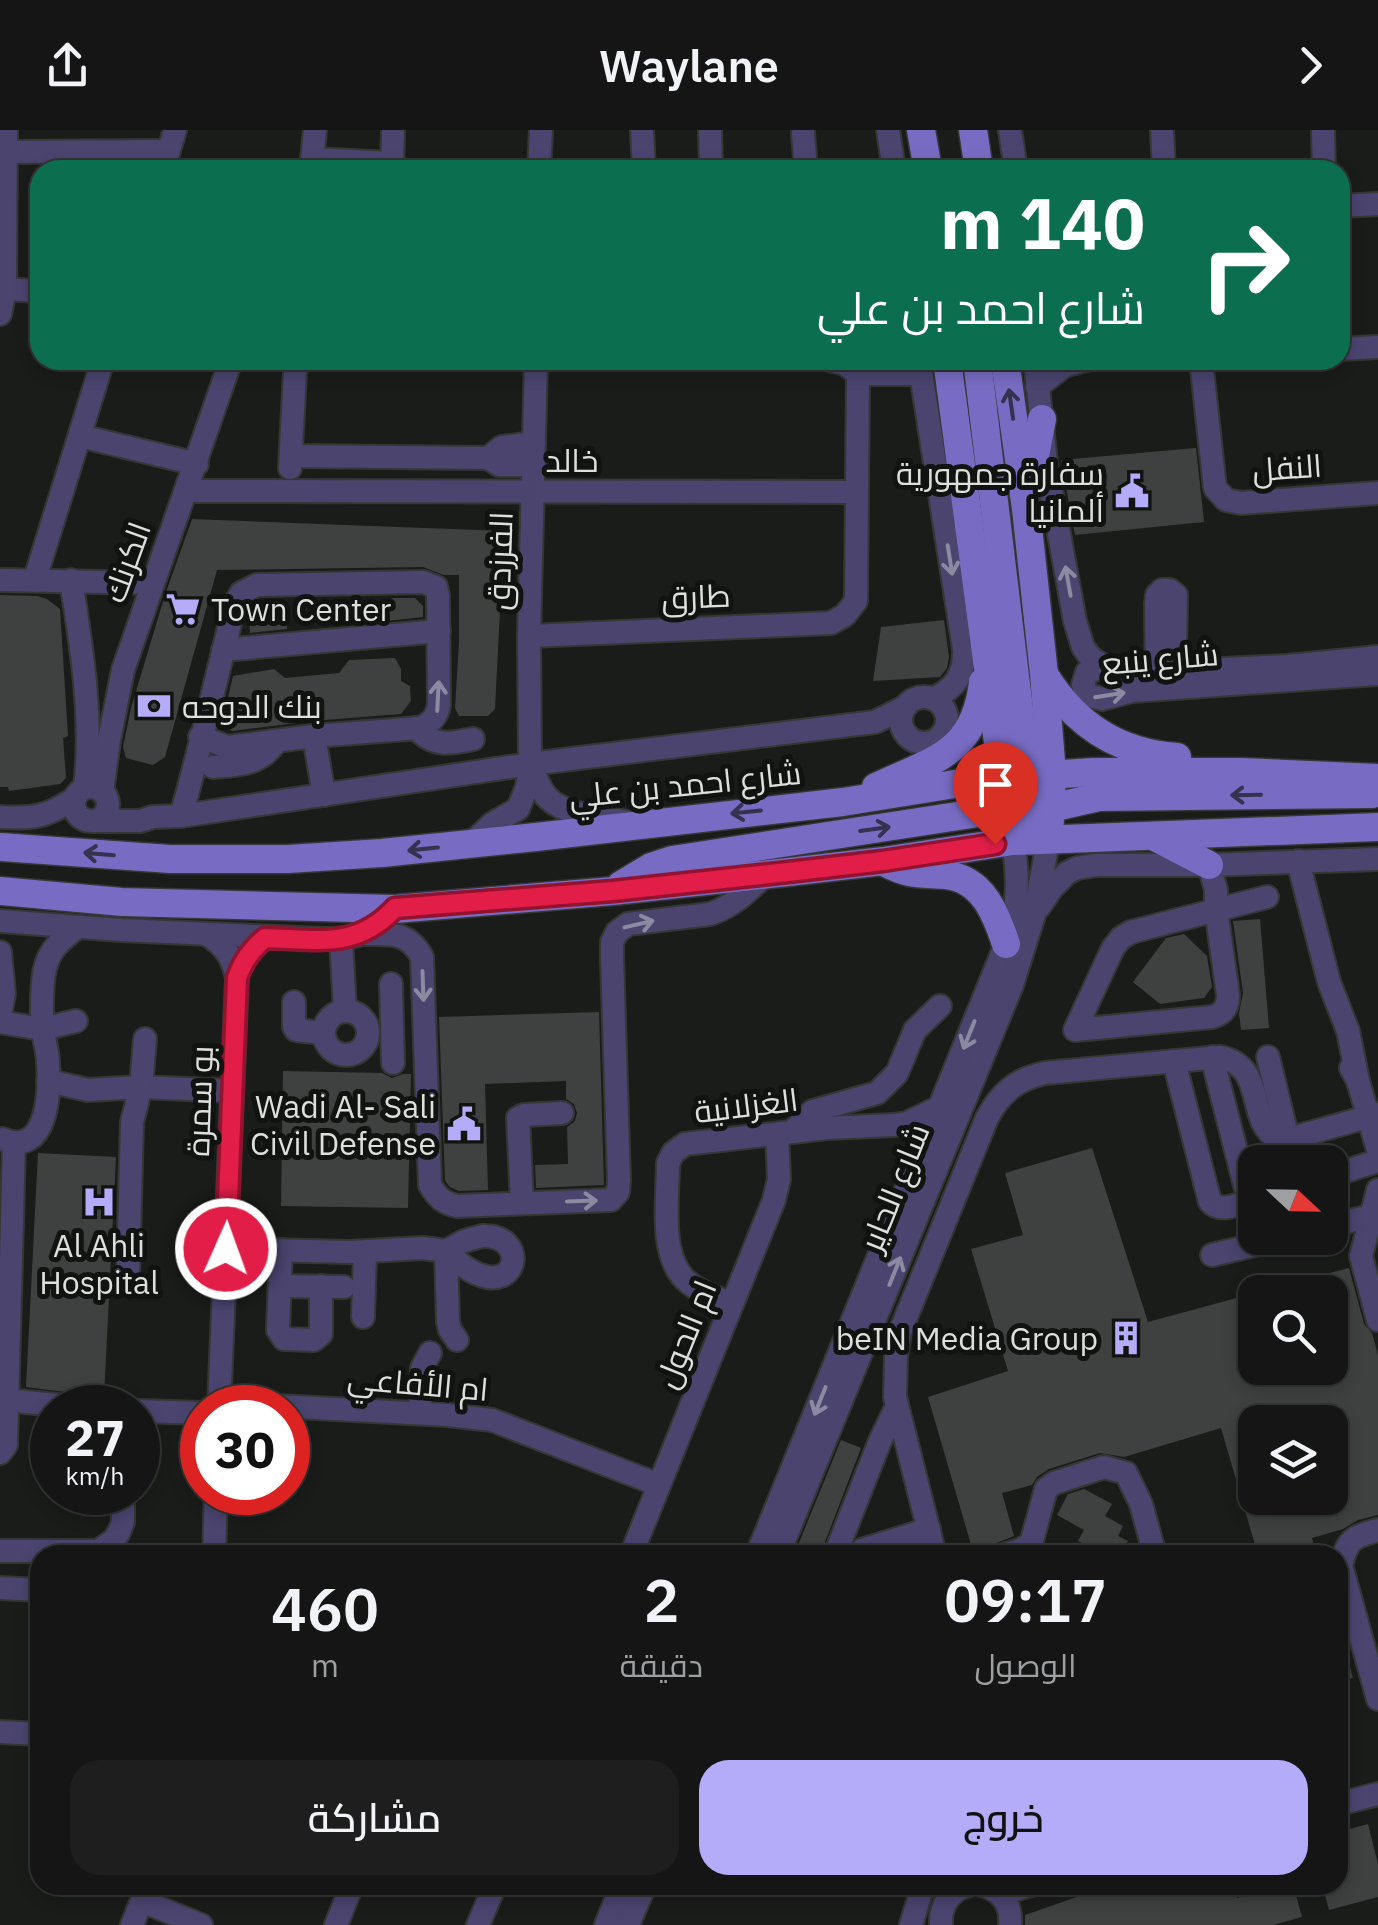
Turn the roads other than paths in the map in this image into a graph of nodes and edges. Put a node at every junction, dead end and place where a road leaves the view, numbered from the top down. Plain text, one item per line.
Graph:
1 (315, 130) edge
2 (394, 130) edge
3 (541, 130) edge
4 (642, 130) edge
5 (710, 130) edge
6 (888, 130) edge
7 (921, 130) edge
8 (973, 130) edge
9 (1010, 130) edge
10 (1162, 130) edge
11 (1322, 130) edge
12 (802, 133) dead end
13 (4, 144) edge
14 (169, 150) edge
15 (312, 160) edge
16 (392, 160) edge
17 (540, 160) edge
18 (644, 160) edge
19 (711, 160) edge
20 (805, 160) edge
21 (892, 160) edge
22 (913, 160) edge
23 (926, 160) edge
24 (978, 160) edge
25 (1014, 160) edge
26 (1164, 160) edge
27 (1324, 160) edge
28 (1378, 204) edge
29 (1350, 205) edge
30 (2, 289) edge
31 (30, 290) edge
32 (0, 314) edge
33 (1378, 347) edge
34 (1350, 348) edge
35 (100, 370) edge
36 (228, 370) edge
37 (296, 370) edge
38 (536, 370) edge
39 (853, 370) edge
40 (896, 370) edge
41 (935, 370) edge
42 (936, 370) edge
43 (978, 370) edge
44 (1005, 370) edge
45 (1036, 370) edge
46 (1059, 370) edge
47 (1202, 370) edge
48 (858, 374) junction
49 (1037, 386) junction
50 (1042, 419) junction
51 (80, 436) junction
52 (534, 454) junction
53 (291, 456) junction
54 (196, 464) junction
55 (186, 491) junction
56 (289, 492) junction
57 (855, 492) junction
58 (533, 493) junction
59 (1378, 493) edge
60 (1026, 509) junction
61 (35, 579) junction
62 (0, 580) edge
63 (71, 580) junction
64 (152, 583) junction
65 (438, 631) junction
66 (529, 636) junction
67 (223, 650) junction
68 (987, 651) junction
69 (1378, 657) edge
70 (1105, 667) junction
71 (1181, 671) junction
72 (1311, 672) junction
73 (1044, 674) junction
74 (1378, 674) edge
75 (1157, 681) junction
76 (933, 700) junction
77 (904, 718) junction
78 (416, 728) junction
79 (321, 736) junction
80 (200, 737) junction
81 (473, 739) dead end
82 (276, 742) junction
83 (530, 764) junction
84 (213, 767) dead end
85 (1378, 776) edge
86 (92, 794) junction
87 (331, 794) junction
88 (1378, 794) edge
89 (1032, 801) junction
90 (843, 802) junction
91 (181, 816) junction
92 (0, 817) edge
93 (153, 817) junction
94 (636, 824) junction
95 (1378, 828) edge
96 (1154, 836) junction
97 (1013, 841) junction
98 (471, 844) junction
99 (8, 846) edge
100 (1378, 859) edge
101 (883, 861) junction
102 (1298, 861) junction
103 (1209, 865) junction
104 (766, 874) junction
105 (0, 891) edge
106 (613, 891) junction
107 (1266, 897) dead end
108 (395, 908) junction
109 (1216, 909) junction
110 (1034, 915) junction
111 (0, 921) edge
112 (78, 927) junction
113 (208, 934) junction
114 (352, 936) junction
115 (265, 938) junction
116 (1006, 944) junction
117 (0, 952) edge
118 (237, 978) junction
119 (391, 984) dead end
120 (294, 1002) dead end
121 (940, 1006) dead end
122 (345, 1010) junction
123 (0, 1019) edge
124 (76, 1027) dead end
125 (392, 1031) junction
126 (323, 1033) junction
127 (368, 1033) junction
128 (43, 1034) junction
129 (145, 1040) dead end
130 (1268, 1057) dead end
131 (1212, 1058) junction
132 (1174, 1061) junction
133 (393, 1063) dead end
134 (48, 1081) junction
135 (141, 1086) junction
136 (232, 1091) junction
137 (940, 1107) junction
138 (562, 1113) dead end
139 (1374, 1116) edge
140 (894, 1126) junction
141 (784, 1133) junction
142 (1288, 1139) junction
143 (7, 1140) edge
144 (1238, 1150) edge
145 (1378, 1150) edge
146 (1378, 1160) edge
147 (916, 1164) junction
148 (1348, 1170) edge
149 (1378, 1190) edge
150 (522, 1203) junction
151 (1238, 1204) edge
152 (1371, 1216) junction
153 (1348, 1222) edge
154 (226, 1249) junction
155 (1238, 1249) edge
156 (281, 1250) junction
157 (365, 1252) junction
158 (1212, 1255) dead end
159 (128, 1276) dead end
160 (280, 1286) junction
161 (732, 1304) junction
162 (1377, 1313) edge
163 (363, 1317) dead end
164 (457, 1340) dead end
165 (430, 1353) dead end
166 (216, 1385) edge
167 (6, 1400) junction
168 (30, 1402) edge
169 (898, 1406) junction
170 (310, 1410) edge
171 (420, 1413) junction
172 (907, 1445) junction
173 (0, 1453) edge
174 (873, 1459) junction
175 (660, 1485) junction
176 (123, 1515) edge
177 (216, 1515) edge
178 (928, 1530) junction
179 (1378, 1530) edge
180 (107, 1545) edge
181 (217, 1545) edge
182 (635, 1545) edge
183 (761, 1545) edge
184 (782, 1545) edge
185 (849, 1545) edge
186 (865, 1545) edge
187 (932, 1545) edge
188 (1028, 1545) edge
189 (1153, 1545) edge
190 (1347, 1545) edge
191 (0, 1552) edge
192 (30, 1552) edge
193 (0, 1588) edge
194 (30, 1590) edge
195 (1348, 1590) edge
196 (1378, 1699) edge
197 (0, 1732) edge
198 (30, 1734) edge
199 (1378, 1794) edge
200 (1348, 1802) edge
201 (144, 1895) edge
202 (148, 1895) edge
203 (348, 1895) edge
204 (491, 1895) edge
205 (618, 1895) edge
206 (641, 1895) edge
207 (919, 1895) edge
208 (998, 1895) edge
209 (132, 1925) edge
210 (200, 1925) edge
211 (336, 1925) edge
212 (478, 1925) edge
213 (606, 1925) edge
214 (628, 1925) edge
215 (910, 1925) edge
216 (1010, 1925) edge

1 - 15 street
2 - 16 street
3 - 17 street
4 - 18 street
5 - 19 street
6 - 21 street
7 - 22 main road
7 - 23 main road
8 - 24 main road
9 - 25 street
10 - 26 street
11 - 27 street
12 - 20 street
13 - 14 street
13 - 30 street
28 - 29 street
30 - 31 street
30 - 32 street
33 - 34 street
35 - 51 street
36 - 54 street, الكرنك
37 - 53 street
38 - 52 street, الفرزدق
39 - 48 street
40 - 48 street
41 -> 76 street
42 - 68 main road
43 - 89 main road
60 -> 44 main road
45 - 49 street
46 - 49 street
47 - 59 street, النفل
48 - 57 street
49 - 50 street
50 - 60 main road
70 -> 50 street
51 - 54 street
51 - 61 street
52 - 53 street
52 - 58 street, الفرزدق
53 - 56 street
54 - 55 street, الكرنك
55 - 56 street, خالد
55 - 64 street, الكرنك
56 - 58 street, خالد
57 - 58 street, خالد
57 - 66 street, طارق
58 - 66 street, الفرزدق
60 - 73 main road
61 - 62 street
61 - 63 street
63 - 64 street
63 - 86 street, الكرنك
64 - 86 street, الكرنك
65 - 67 street
65 - 67 street
78 -> 65 street
66 - 83 street, الفرزدق
67 - 80 street
68 - 89 main road
68 - 90 main road
69 - 72 street, شارع ينبع
70 - 75 street, شارع ينبع
70 -> 75 street, شارع ينبع
71 - 72 street, شارع ينبع
71 - 75 street, شارع ينبع
71 - 75 street
72 - 74 street, شارع ينبع
72 - 75 street, شارع ينبع
73 - 85 main road
73 - 89 main road
76 - 77 street
76 - 77 street
77 - 83 street, شارع احمد بن علي
78 - 79 street
78 - 81 street
79 - 82 street
79 - 87 street
80 - 82 street
80 - 91 street
82 - 84 street
83 - 87 street, شارع احمد بن علي
83 - 94 street
83 - 98 street, الفرزدق
85 - 89 main road, شارع احمد بن علي
86 - 92 street
86 - 93 street, شارع احمد بن علي
86 - 93 street, شارع احمد بن علي
87 - 91 street, شارع احمد بن علي
88 -> 89 main road
89 - 90 main road, شارع احمد بن علي
89 - 96 main road, شارع احمد بن علي
89 - 97 main road
106 -> 89 main road
89 - 110 street, شارع الحاير
90 -> 94 main road, شارع احمد بن علي
91 - 93 street, شارع احمد بن علي
94 - 98 main road, شارع احمد بن علي
95 - 96 main road, شارع احمد بن علي
96 - 103 main road
97 - 101 main road
97 - 116 street, شارع الحاير
98 -> 99 main road, شارع احمد بن علي
100 - 102 street
101 - 104 main road
101 - 116 main road
102 - 103 street
102 - 139 street
103 - 109 street
103 - 110 street
104 - 106 main road
150 -> 104 street
105 - 108 main road
106 - 108 main road
107 - 109 street
108 - 114 street
109 - 109 street
184 -> 110 street, شارع الحاير
111 - 112 street
112 - 113 street
112 - 128 street
113 - 115 street
113 - 118 street
114 - 115 street
114 - 122 street
114 -> 150 street
115 - 118 street
116 -> 137 street, شارع الحاير
117 - 123 street
118 - 136 street, بو سمرة
119 - 125 street
120 - 126 street
121 - 141 street
122 - 126 street
122 - 127 street
123 - 128 street
124 - 128 street
125 - 127 street
125 - 133 street
126 - 127 street
128 - 134 street
129 - 135 street
130 - 142 street
131 - 132 street
131 - 142 street
131 - 144 street
132 - 151 street
132 - 169 street
134 - 135 street
134 - 143 street
135 - 136 street
135 - 159 street
136 - 154 street, بو سمرة
137 - 140 street, الغزلانية
137 - 147 street, شارع الحاير
138 - 150 street
139 - 142 street
139 - 145 street
140 - 141 street, الغزلانية
140 - 147 street
141 - 161 street, ام الحول
141 - 161 street, الغزلانية
143 - 167 street
146 - 148 street
147 -> 183 street, شارع الحاير
149 - 152 street
152 - 153 street
152 - 162 street
154 - 156 street
154 - 166 street, بو سمرة
155 - 158 street
156 - 157 street
156 - 160 street
157 - 163 street
157 - 164 street
160 - 160 street
161 - 175 street, ام الحول
165 - 171 street
167 - 168 street
167 - 173 street
169 - 172 street
169 - 174 street
170 - 171 street, ام الأفاعي
171 - 175 street, ام الأفاعي
172 - 174 street
172 - 178 street
174 - 185 street
175 - 182 street, ام الحول
176 - 180 street
177 - 181 street
178 - 186 street
178 - 187 street
179 - 190 street
188 - 189 street
191 - 192 street
193 - 194 street
195 - 196 street
197 - 198 street
199 - 200 street
201 - 209 street
202 - 210 street
203 - 211 street
204 - 212 street
205 - 213 street
206 - 214 street
207 - 215 street
208 - 216 street

